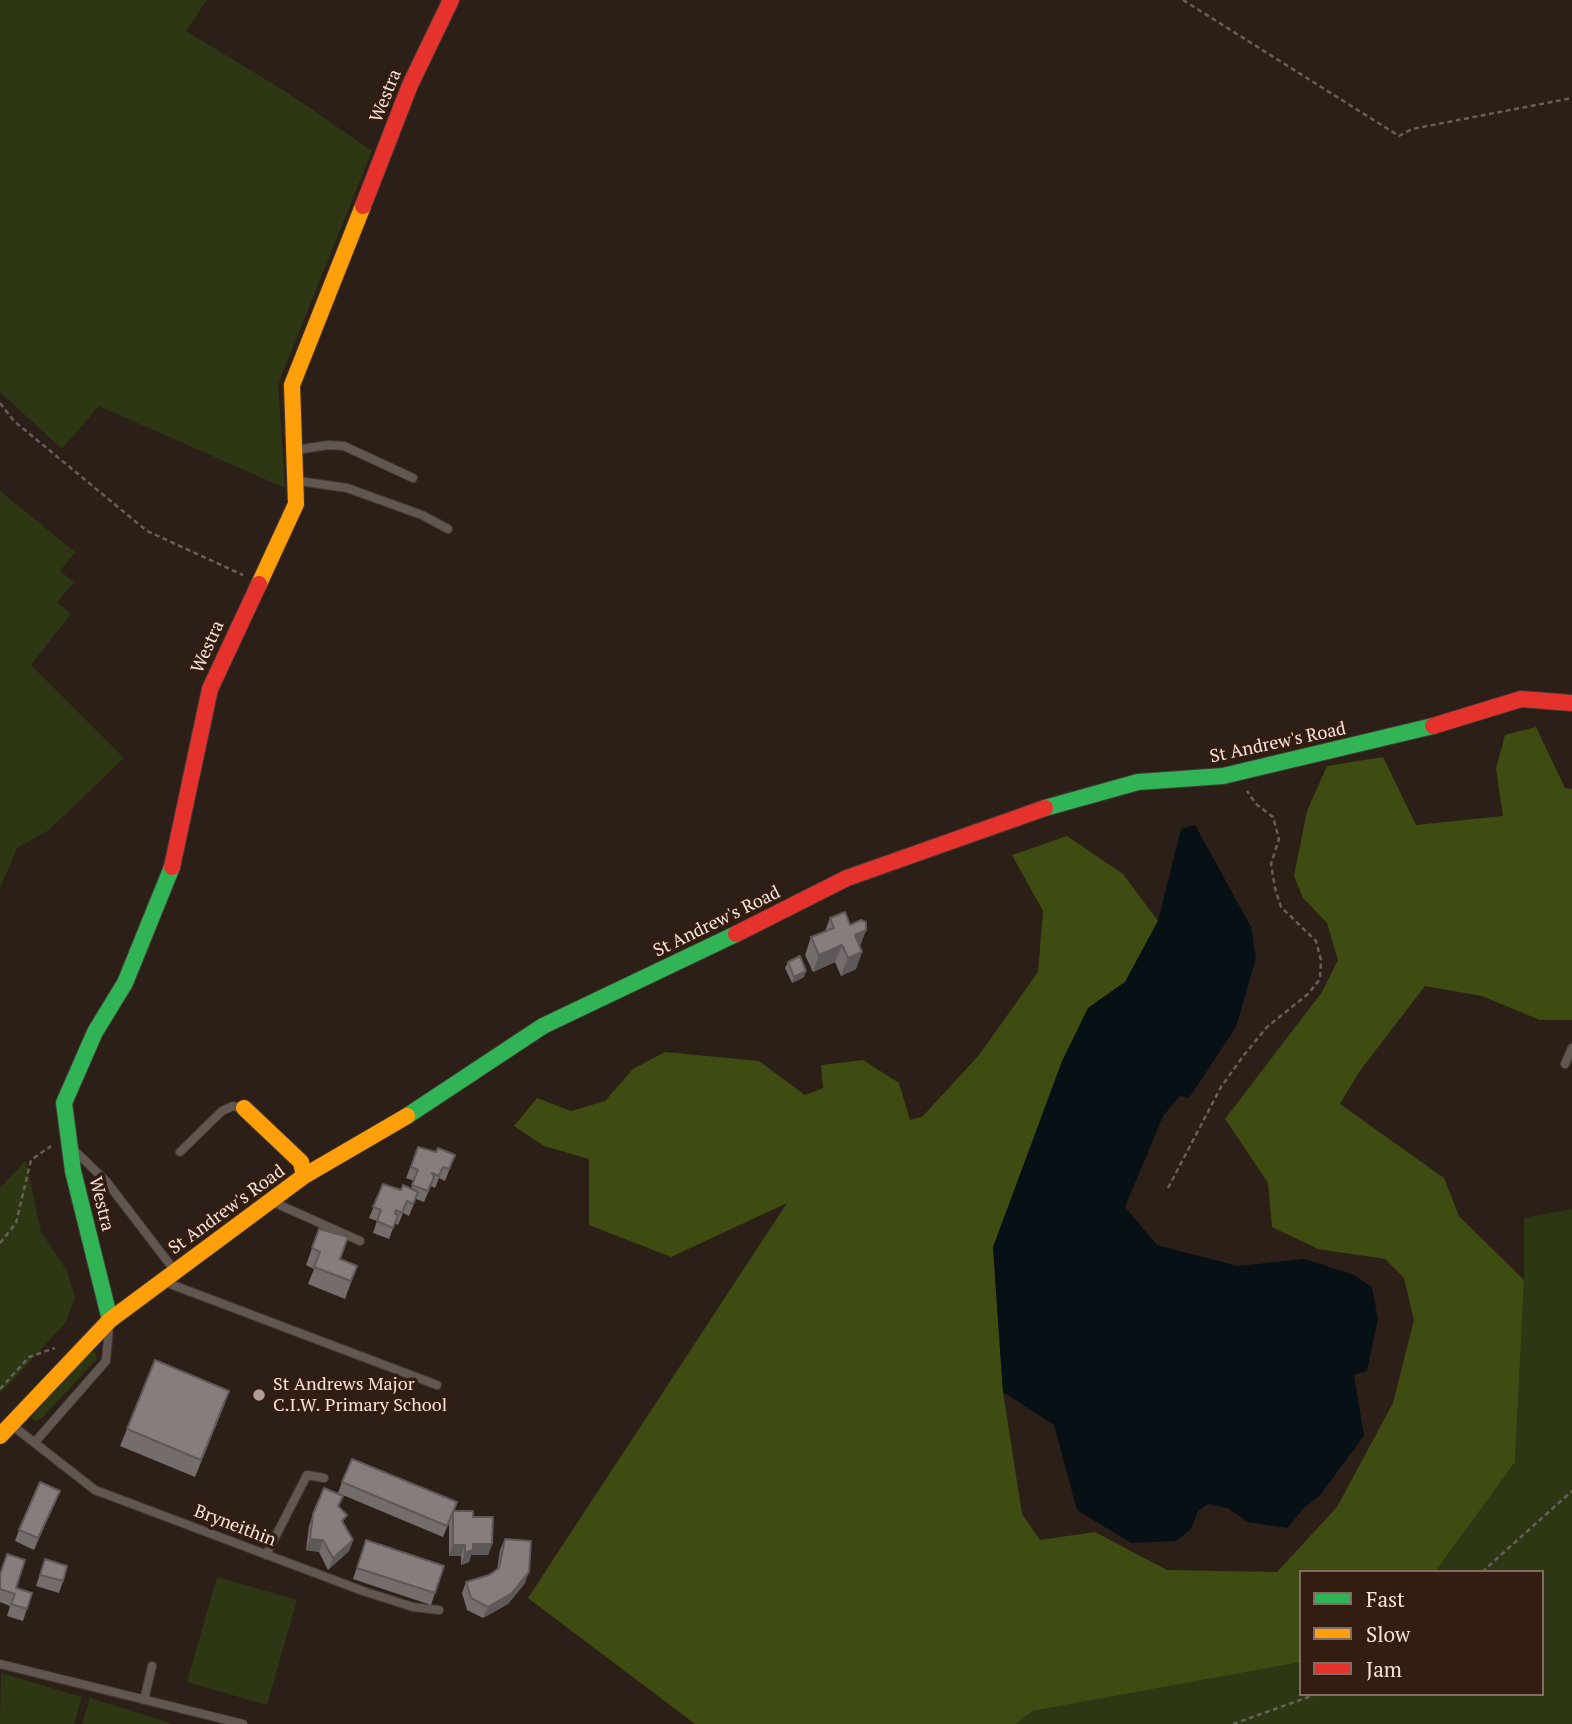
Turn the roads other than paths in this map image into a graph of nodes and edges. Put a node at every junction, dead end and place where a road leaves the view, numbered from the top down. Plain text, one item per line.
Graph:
1 (451, 0) edge
2 (296, 450) junction
3 (413, 478) dead end
4 (296, 481) junction
5 (448, 529) dead end
6 (1572, 703) edge
7 (1572, 1048) edge
8 (1564, 1064) dead end
9 (244, 1108) joint
10 (68, 1140) junction
11 (180, 1152) dead end
12 (304, 1176) junction
13 (271, 1201) junction
14 (360, 1241) dead end
15 (169, 1277) junction
16 (110, 1320) junction
17 (437, 1385) dead end
18 (5, 1430) edge
19 (35, 1442) junction
20 (324, 1478) dead end
21 (266, 1555) junction
22 (439, 1610) dead end
23 (0, 1664) edge
24 (152, 1666) dead end
25 (144, 1700) junction
26 (243, 1724) edge

1 - 2 street, Westra
2 - 3 lane
2 - 4 street, Westra
4 - 5 lane
4 - 10 street, Westra
6 - 12 street, St Andrew's Road
7 - 8 lane
9 - 11 lane
9 - 12 street
10 - 15 lane
10 - 16 street, Westra
12 - 13 street, St Andrew's Road
13 - 14 lane
13 - 15 street, St Andrew's Road
15 - 16 street, St Andrew's Road
15 - 17 lane
16 - 18 street, St Andrew's Road
16 - 19 lane
18 - 19 lane, Bryneithin
19 - 21 lane, Bryneithin
20 - 21 lane
21 - 22 lane, Bryneithin
23 - 25 lane
24 - 25 lane
25 - 26 lane

